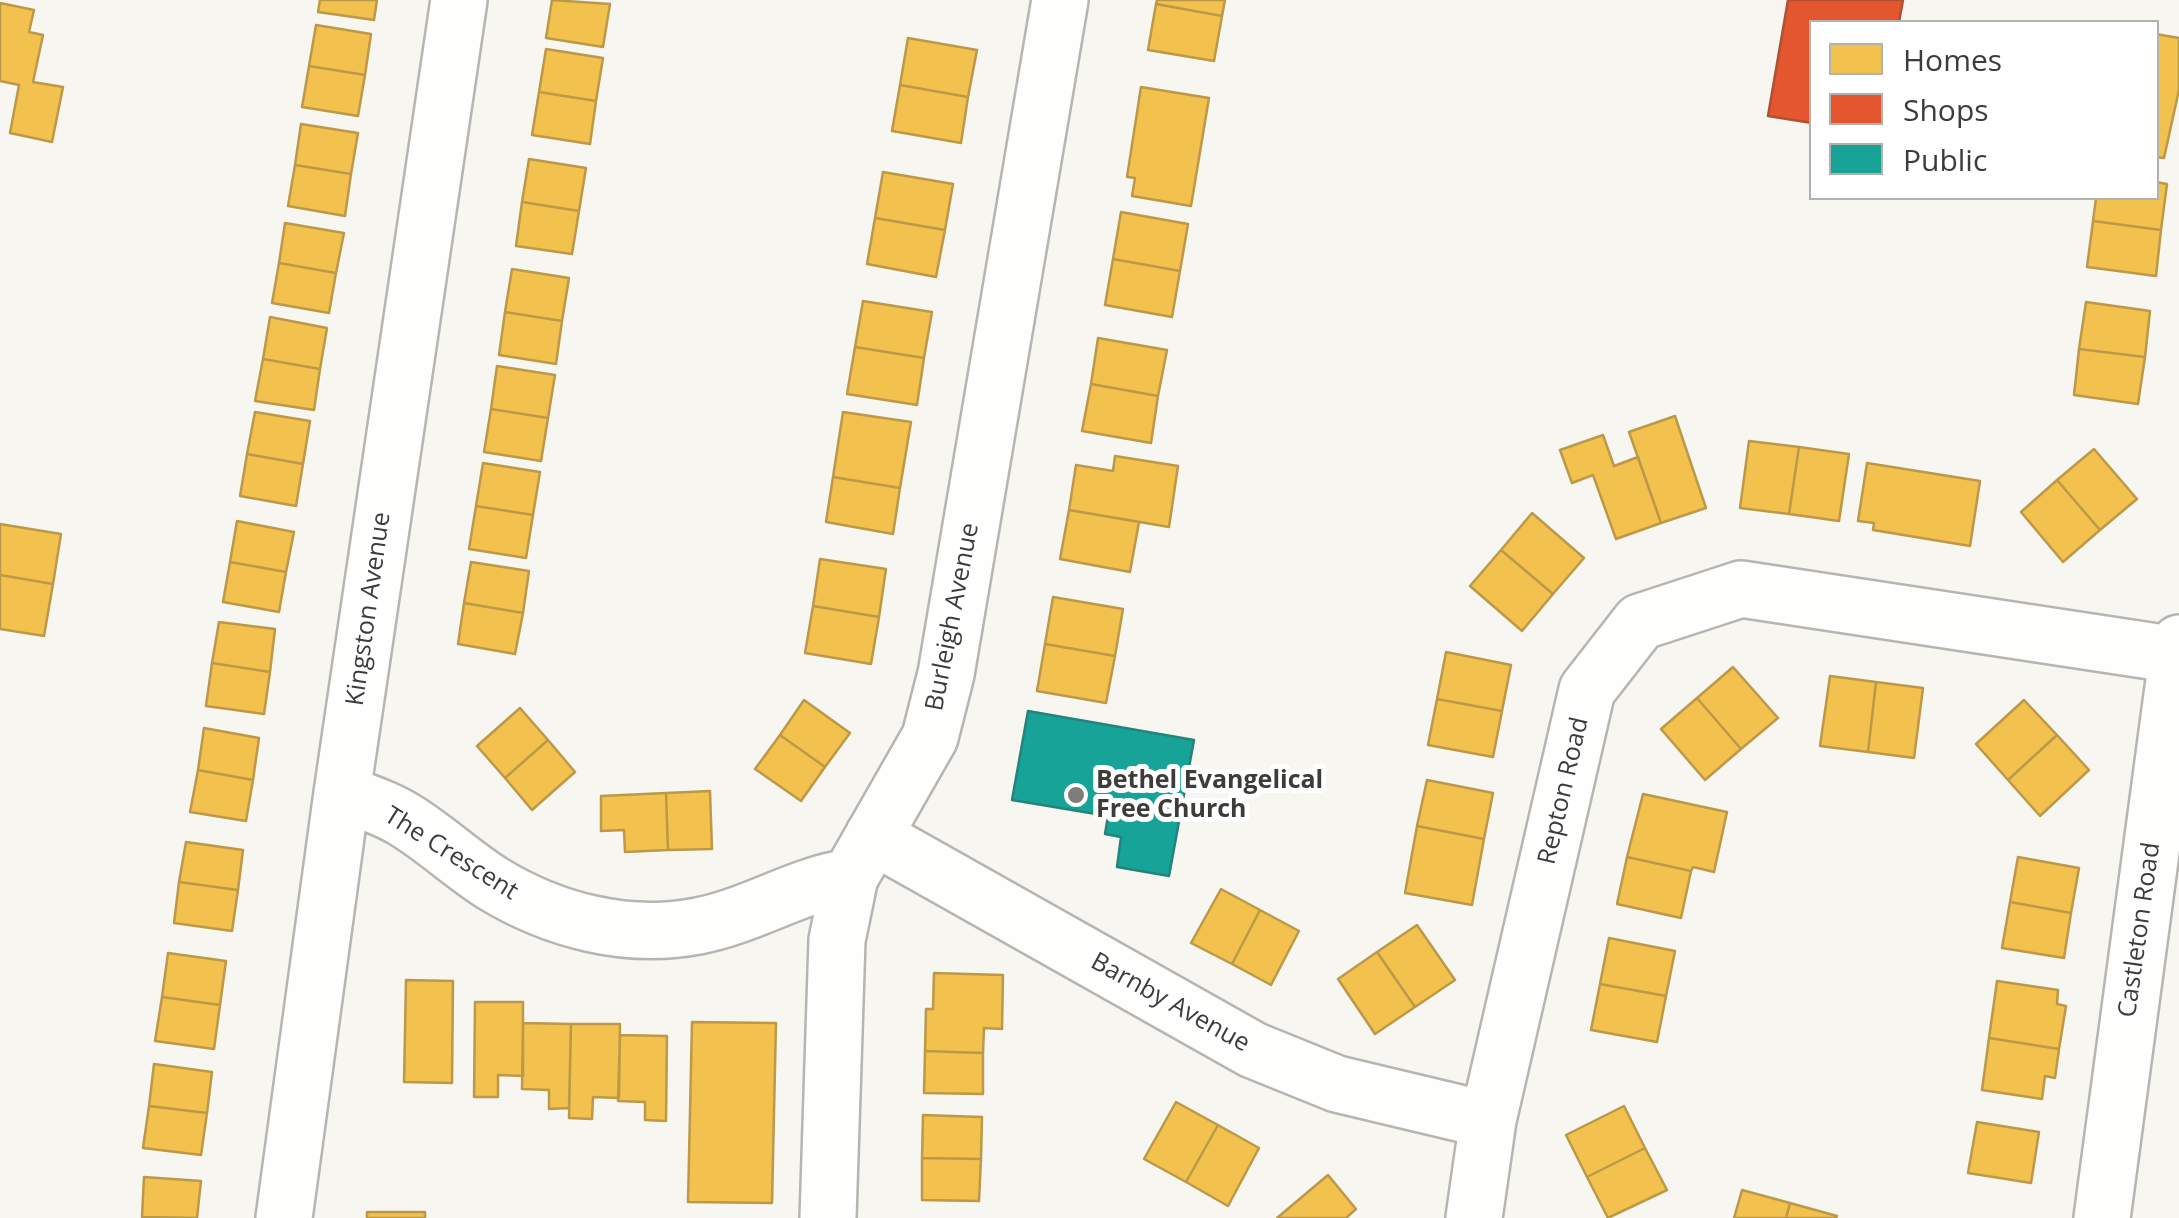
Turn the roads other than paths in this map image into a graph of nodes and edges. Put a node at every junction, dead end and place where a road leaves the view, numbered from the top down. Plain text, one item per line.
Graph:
1 (459, 0) edge
2 (1060, 0) edge
3 (2178, 649) edge
4 (342, 793) junction
5 (862, 856) junction
6 (1488, 1120) junction
7 (284, 1218) edge
8 (828, 1218) edge
9 (1474, 1218) edge
10 (2102, 1218) edge

1 - 4 street, Kingston Avenue
2 - 5 street, Burleigh Avenue
3 - 6 street, Repton Road
3 - 10 street, Castleton Road
4 - 5 street, The Crescent
4 - 7 street, Kingston Avenue
5 - 6 street, Barnby Avenue
5 - 8 street, Burleigh Avenue
6 - 9 street, Repton Road

